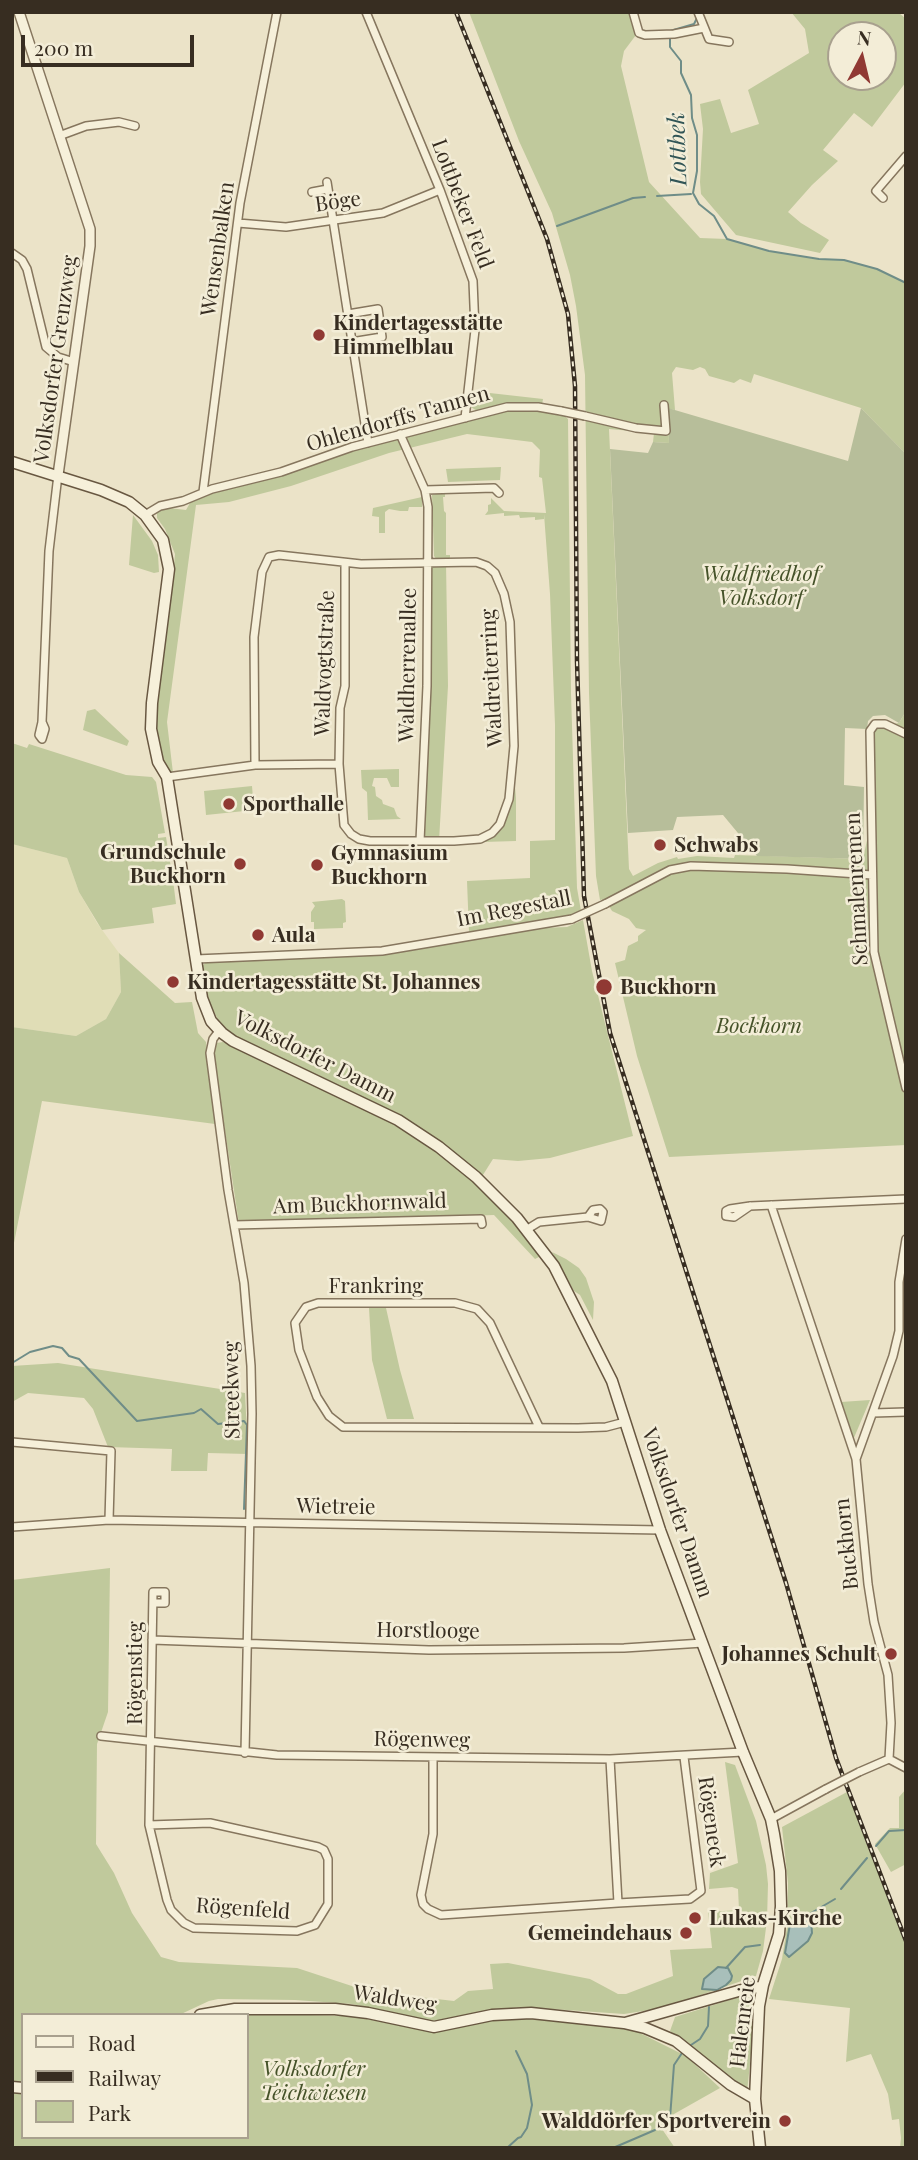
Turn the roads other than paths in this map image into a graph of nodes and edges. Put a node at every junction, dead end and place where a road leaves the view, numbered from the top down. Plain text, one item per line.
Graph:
1 (266, 12) edge
2 (366, 12) edge
3 (633, 12) edge
4 (698, 12) edge
5 (277, 14) edge
6 (17, 20) edge
7 (704, 28) junction
8 (729, 42) dead end
9 (135, 125) dead end
10 (60, 136) junction
11 (906, 156) edge
12 (440, 190) junction
13 (312, 192) dead end
14 (883, 198) dead end
15 (333, 221) junction
16 (238, 223) junction
17 (12, 253) edge
18 (348, 314) junction
19 (351, 342) junction
20 (74, 362) junction
21 (664, 405) dead end
22 (465, 418) junction
23 (400, 434) junction
24 (368, 443) junction
25 (12, 461) edge
26 (58, 475) junction
27 (425, 490) junction
28 (203, 492) junction
29 (499, 493) dead end
30 (145, 514) junction
31 (427, 563) junction
32 (345, 564) junction
33 (42, 722) dead end
34 (906, 734) edge
35 (339, 764) junction
36 (255, 765) junction
37 (167, 777) junction
38 (420, 841) junction
39 (872, 875) junction
40 (196, 959) junction
41 (219, 1031) junction
42 (902, 1050) edge
43 (906, 1088) edge
44 (906, 1199) edge
45 (771, 1205) junction
46 (750, 1206) dead end
47 (588, 1217) dead end
48 (482, 1224) dead end
49 (234, 1226) junction
50 (526, 1230) junction
51 (906, 1239) edge
52 (902, 1282) edge
53 (906, 1412) edge
54 (873, 1413) junction
55 (625, 1422) junction
56 (539, 1427) junction
57 (12, 1442) edge
58 (856, 1459) junction
59 (109, 1520) junction
60 (248, 1522) junction
61 (12, 1527) edge
62 (660, 1530) junction
63 (153, 1603) dead end
64 (152, 1640) junction
65 (248, 1643) junction
66 (703, 1643) junction
67 (101, 1736) dead end
68 (152, 1743) junction
69 (743, 1752) junction
70 (245, 1753) junction
71 (684, 1757) junction
72 (433, 1758) junction
73 (611, 1759) junction
74 (889, 1759) junction
75 (906, 1768) edge
76 (771, 1819) junction
77 (149, 1825) junction
78 (618, 1903) junction
79 (762, 1987) junction
80 (212, 2013) edge
81 (624, 2023) junction
82 (755, 2099) junction
83 (760, 2148) edge

1 - 5 street
2 - 12 street, Lottbeker Feld
3 - 7 street
4 - 7 street
5 - 16 street, Wensenbalken
6 - 10 street, Volksdorfer Grenzweg
7 - 8 street
9 - 10 street
10 - 20 street, Volksdorfer Grenzweg
11 - 14 street
12 - 15 street, Böge
12 - 22 street, Lottbeker Feld
13 - 15 street
15 - 16 street, Böge
15 - 18 street
16 - 28 street, Wensenbalken
17 - 20 street
18 - 19 street
18 - 19 street
19 - 24 street
20 - 26 street, Volksdorfer Grenzweg
21 - 22 street, Ohlendorffs Tannen, bridge
22 - 23 street, Ohlendorffs Tannen
23 - 24 street, Ohlendorffs Tannen
23 - 27 street, Waldherrenallee
24 - 28 street, Ohlendorffs Tannen
25 - 26 main road, Volksdorfer Damm
26 - 30 main road, Volksdorfer Damm
26 - 33 street, Volksdorfer Grenzweg
27 - 29 street
27 - 31 street, Waldherrenallee
28 - 30 street, Ohlendorffs Tannen
30 - 37 main road, Volksdorfer Damm
31 - 32 street, Waldreiterring
31 - 38 street, Waldherrenallee
31 - 38 street, Waldreiterring
32 - 35 street, Waldvogtstraße
32 - 36 street, Waldreiterring
34 - 39 street, Schmalenremen
35 - 36 street
35 - 38 street, Waldreiterring
36 - 37 street
37 - 40 main road, Volksdorfer Damm
39 - 40 street, Im Regestall, bridge
39 - 42 street, Schmalenremen
40 - 41 main road, Volksdorfer Damm
41 - 49 street, Streekweg
41 - 50 main road, Volksdorfer Damm
42 - 43 street, Schmalenremen
44 - 45 street
45 - 46 street
45 - 58 street, Buckhorn
47 - 50 street
48 - 49 street, Am Buckhornwald
49 - 60 street, Streekweg
50 - 55 main road, Volksdorfer Damm
51 - 52 street
52 - 54 street
53 - 54 street
54 - 58 street
55 - 56 street, Frankring
55 - 62 main road, Volksdorfer Damm
56 - 56 street, Frankring
57 - 59 street
58 - 74 street, Buckhorn
59 - 60 street, Wietreie
59 - 61 street, Wietreie
60 - 62 street, Wietreie
60 - 65 street, Streekweg
62 - 66 main road, Volksdorfer Damm
63 - 64 street, Rögenstieg
64 - 65 street, Horstlooge
64 - 68 street, Rögenstieg
65 - 66 street, Horstlooge
65 - 70 street, Streekweg
66 - 69 main road, Volksdorfer Damm
67 - 68 street, Rögenweg
68 - 70 street, Rögenweg
68 - 77 street, Rögenfeld
69 - 71 street, Rögenweg
69 - 76 main road, Volksdorfer Damm
70 - 72 street, Rögenweg
71 - 73 street, Rögenweg
71 - 78 street, Rögeneck
72 - 73 street, Rögenweg
72 - 78 street
73 - 78 street
74 - 75 street
74 - 76 street, bridge
76 - 79 main road, Halenreie
77 - 77 street, Rögenfeld
79 - 81 main road, Waldweg
79 - 82 main road, Halenreie
80 - 81 main road, Waldweg
81 - 82 main road, Waldweg
82 - 83 main road, Halenreie

